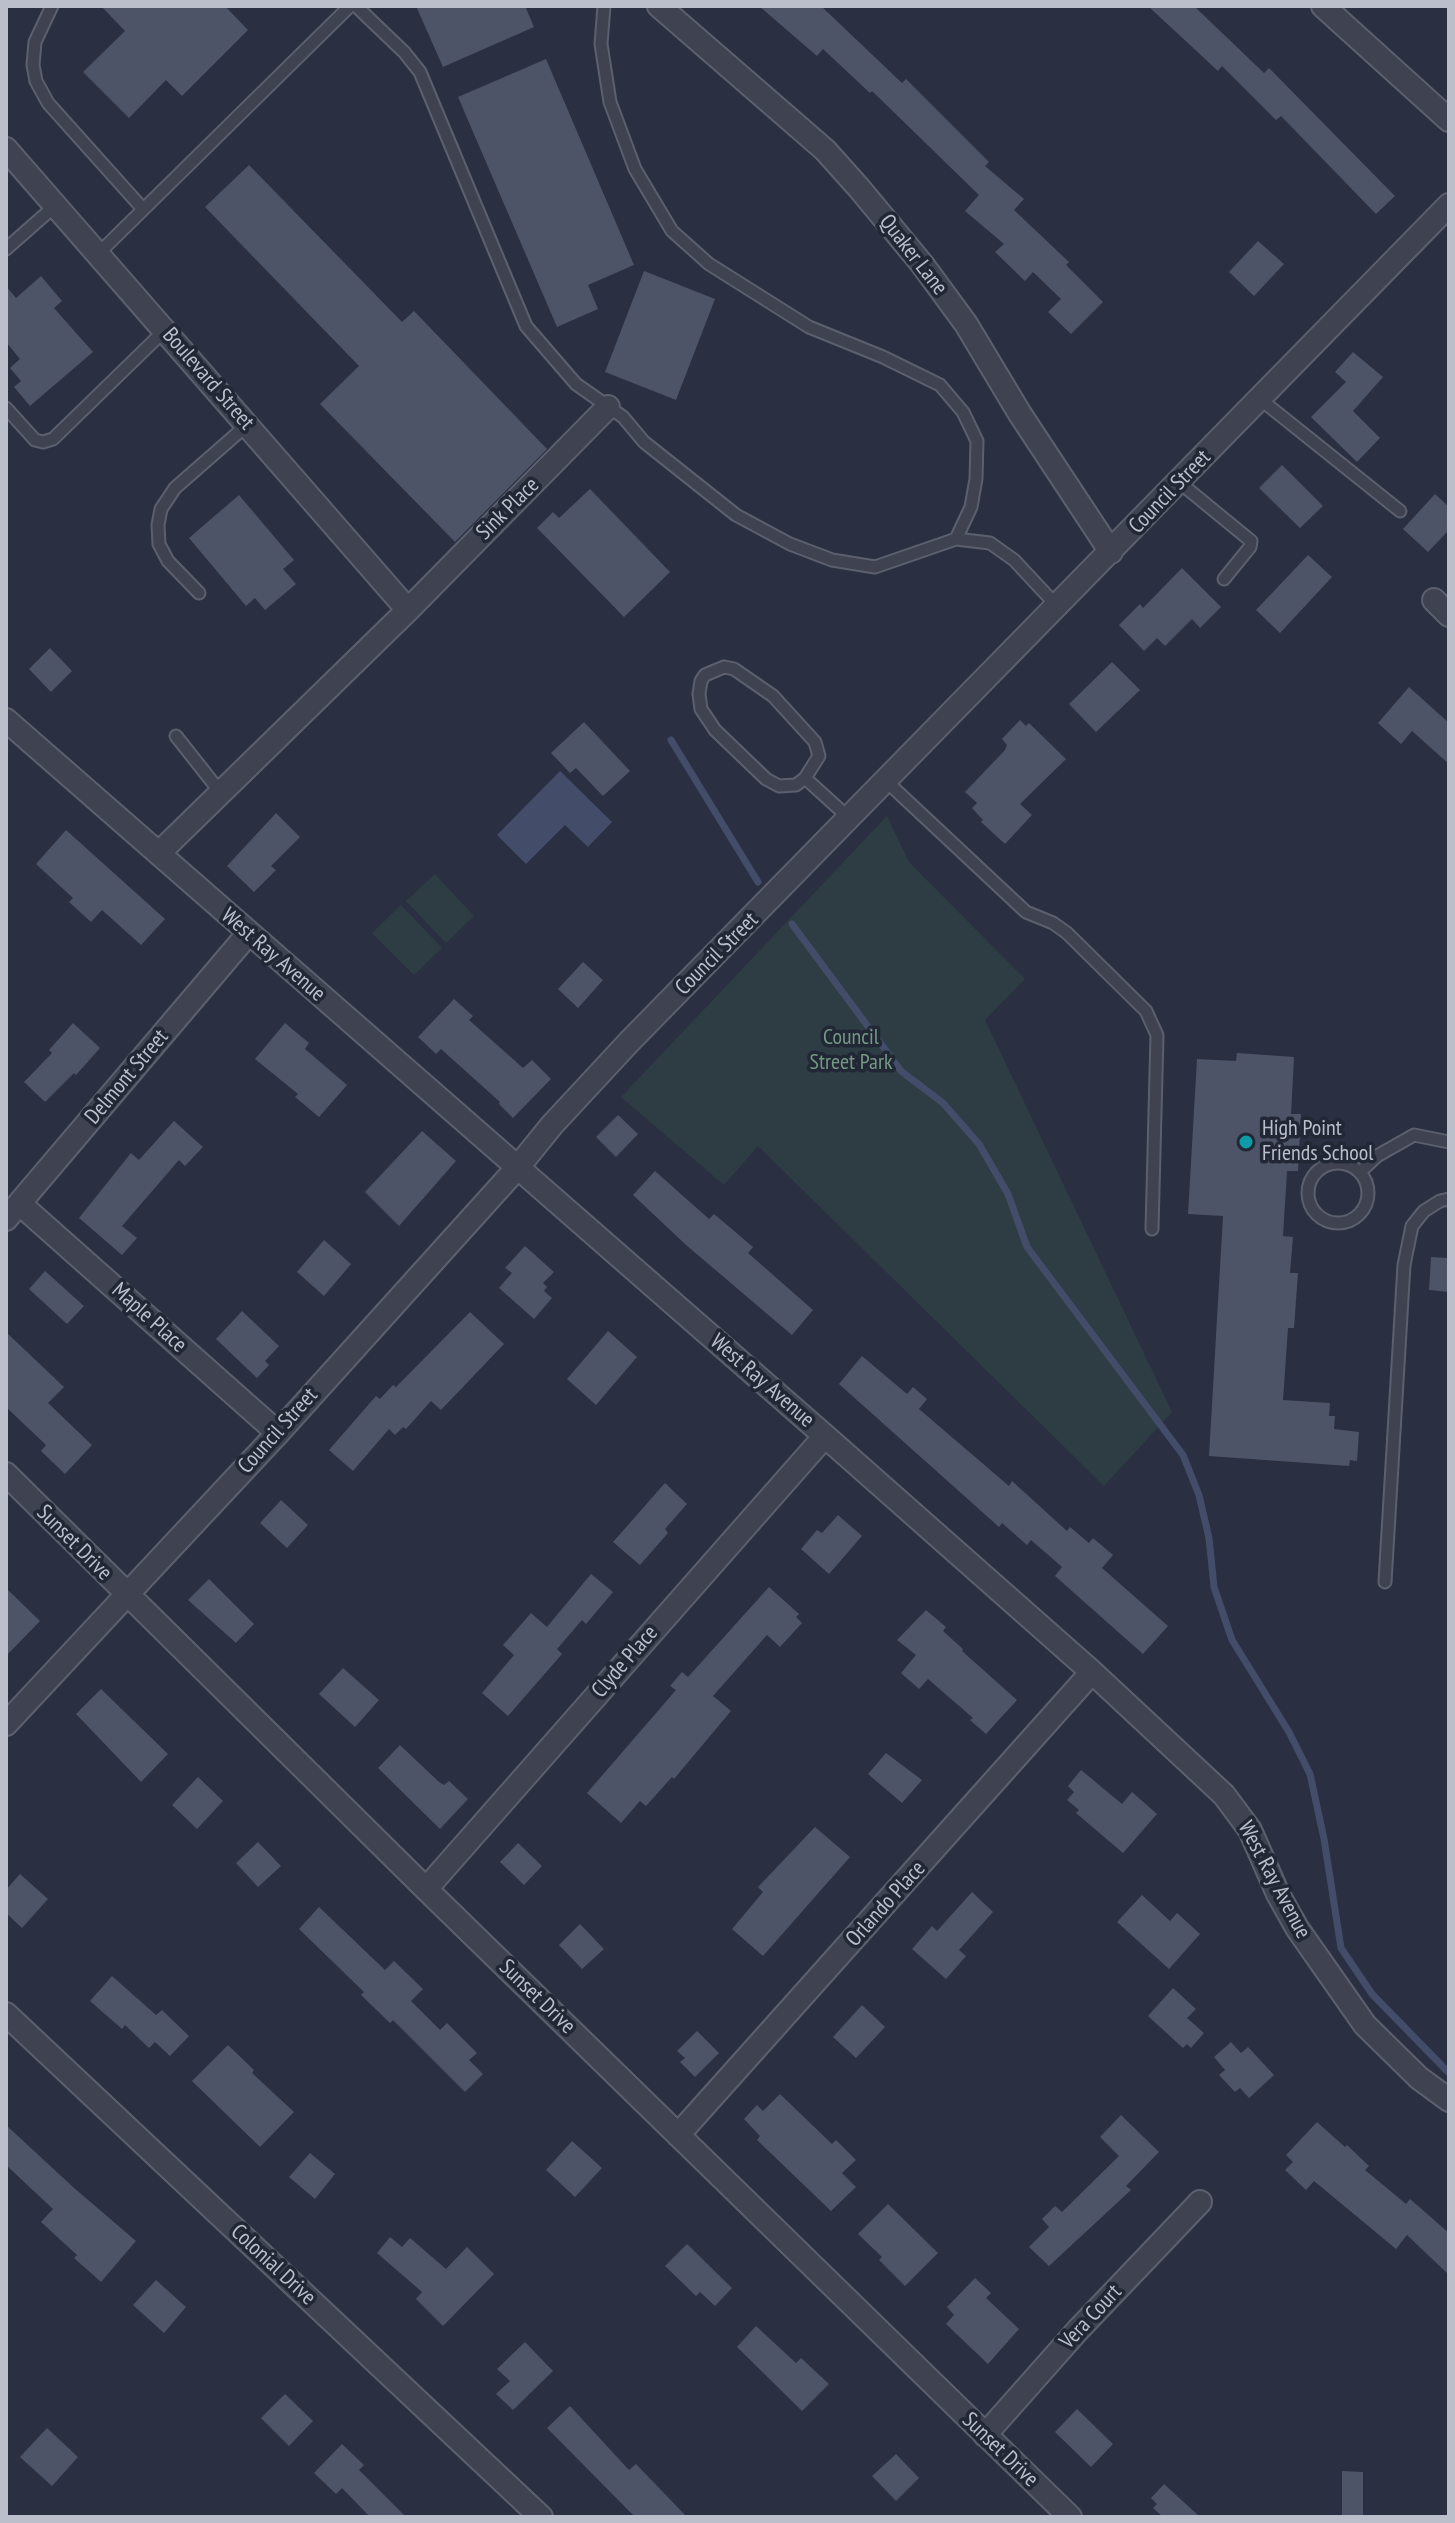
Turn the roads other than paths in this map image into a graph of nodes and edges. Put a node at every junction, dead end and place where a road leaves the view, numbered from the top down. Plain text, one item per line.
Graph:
1 (52, 6) edge
2 (350, 6) edge
3 (356, 6) edge
4 (604, 6) edge
5 (659, 6) edge
6 (1323, 6) edge
7 (1449, 120) edge
8 (8, 155) edge
9 (56, 204) junction
10 (1449, 205) edge
11 (143, 209) junction
12 (6, 249) edge
13 (99, 253) junction
14 (165, 330) junction
15 (1260, 399) junction
16 (608, 407) junction
17 (6, 408) edge
18 (247, 425) junction
19 (1179, 482) junction
20 (1400, 511) dead end
21 (956, 539) junction
22 (1111, 552) junction
23 (1224, 579) dead end
24 (199, 593) dead end
25 (1057, 606) junction
26 (408, 610) junction
27 (6, 720) edge
28 (176, 736) dead end
29 (805, 778) junction
30 (885, 780) junction
31 (221, 793) junction
32 (848, 817) junction
33 (159, 853) junction
34 (248, 934) junction
35 (1449, 1142) edge
36 (518, 1167) junction
37 (1360, 1172) junction
38 (1449, 1199) edge
39 (13, 1211) edge
40 (1152, 1229) dead end
41 (278, 1433) junction
42 (825, 1436) junction
43 (6, 1474) edge
44 (1385, 1582) dead end
45 (126, 1595) junction
46 (1092, 1672) junction
47 (6, 1724) edge
48 (426, 1889) junction
49 (6, 2014) edge
50 (1449, 2100) edge
51 (678, 2135) junction
52 (1200, 2202) dead end
53 (985, 2435) junction
54 (541, 2517) edge
55 (1070, 2517) edge

1 - 11 lane
2 - 11 lane
3 - 16 lane
4 - 21 lane
5 - 22 street, Quaker Lane
6 - 7 street
8 - 9 street, Boulevard Street
9 - 12 lane
9 - 13 street, Boulevard Street
10 - 15 street, Council Street
11 - 13 lane
13 - 14 street, Boulevard Street
14 - 17 lane
14 - 18 street, Boulevard Street
15 - 19 street, Council Street
15 - 20 lane
16 - 21 lane
16 - 26 street, Sink Place
18 - 24 lane
18 - 26 street, Boulevard Street
19 - 22 street, Council Street
19 - 23 lane
21 - 25 lane
22 - 25 street, Council Street
25 - 30 street, Council Street
26 - 31 street
27 - 33 street, West Ray Avenue
28 - 31 lane
29 - 29 lane
29 - 32 lane
30 - 32 street, Council Street
30 - 40 lane
31 - 33 street
32 - 36 street, Council Street
33 - 34 street, West Ray Avenue
34 - 36 street, West Ray Avenue
34 - 39 street, Delmont Street
35 - 37 lane
36 - 41 street, Council Street
36 - 42 street, West Ray Avenue
37 - 37 lane
38 - 44 lane
39 - 41 street, Maple Place
41 - 45 street, Council Street
42 - 46 street, West Ray Avenue
42 - 48 street, Clyde Place
43 - 45 street, Sunset Drive
45 - 47 street, Council Street
45 - 48 street, Sunset Drive
46 - 50 street, West Ray Avenue
46 - 51 street, Orlando Place
48 - 51 street, Sunset Drive
49 - 54 street, Colonial Drive
51 - 53 street, Sunset Drive
52 - 53 street, Vera Court
53 - 55 street, Sunset Drive

